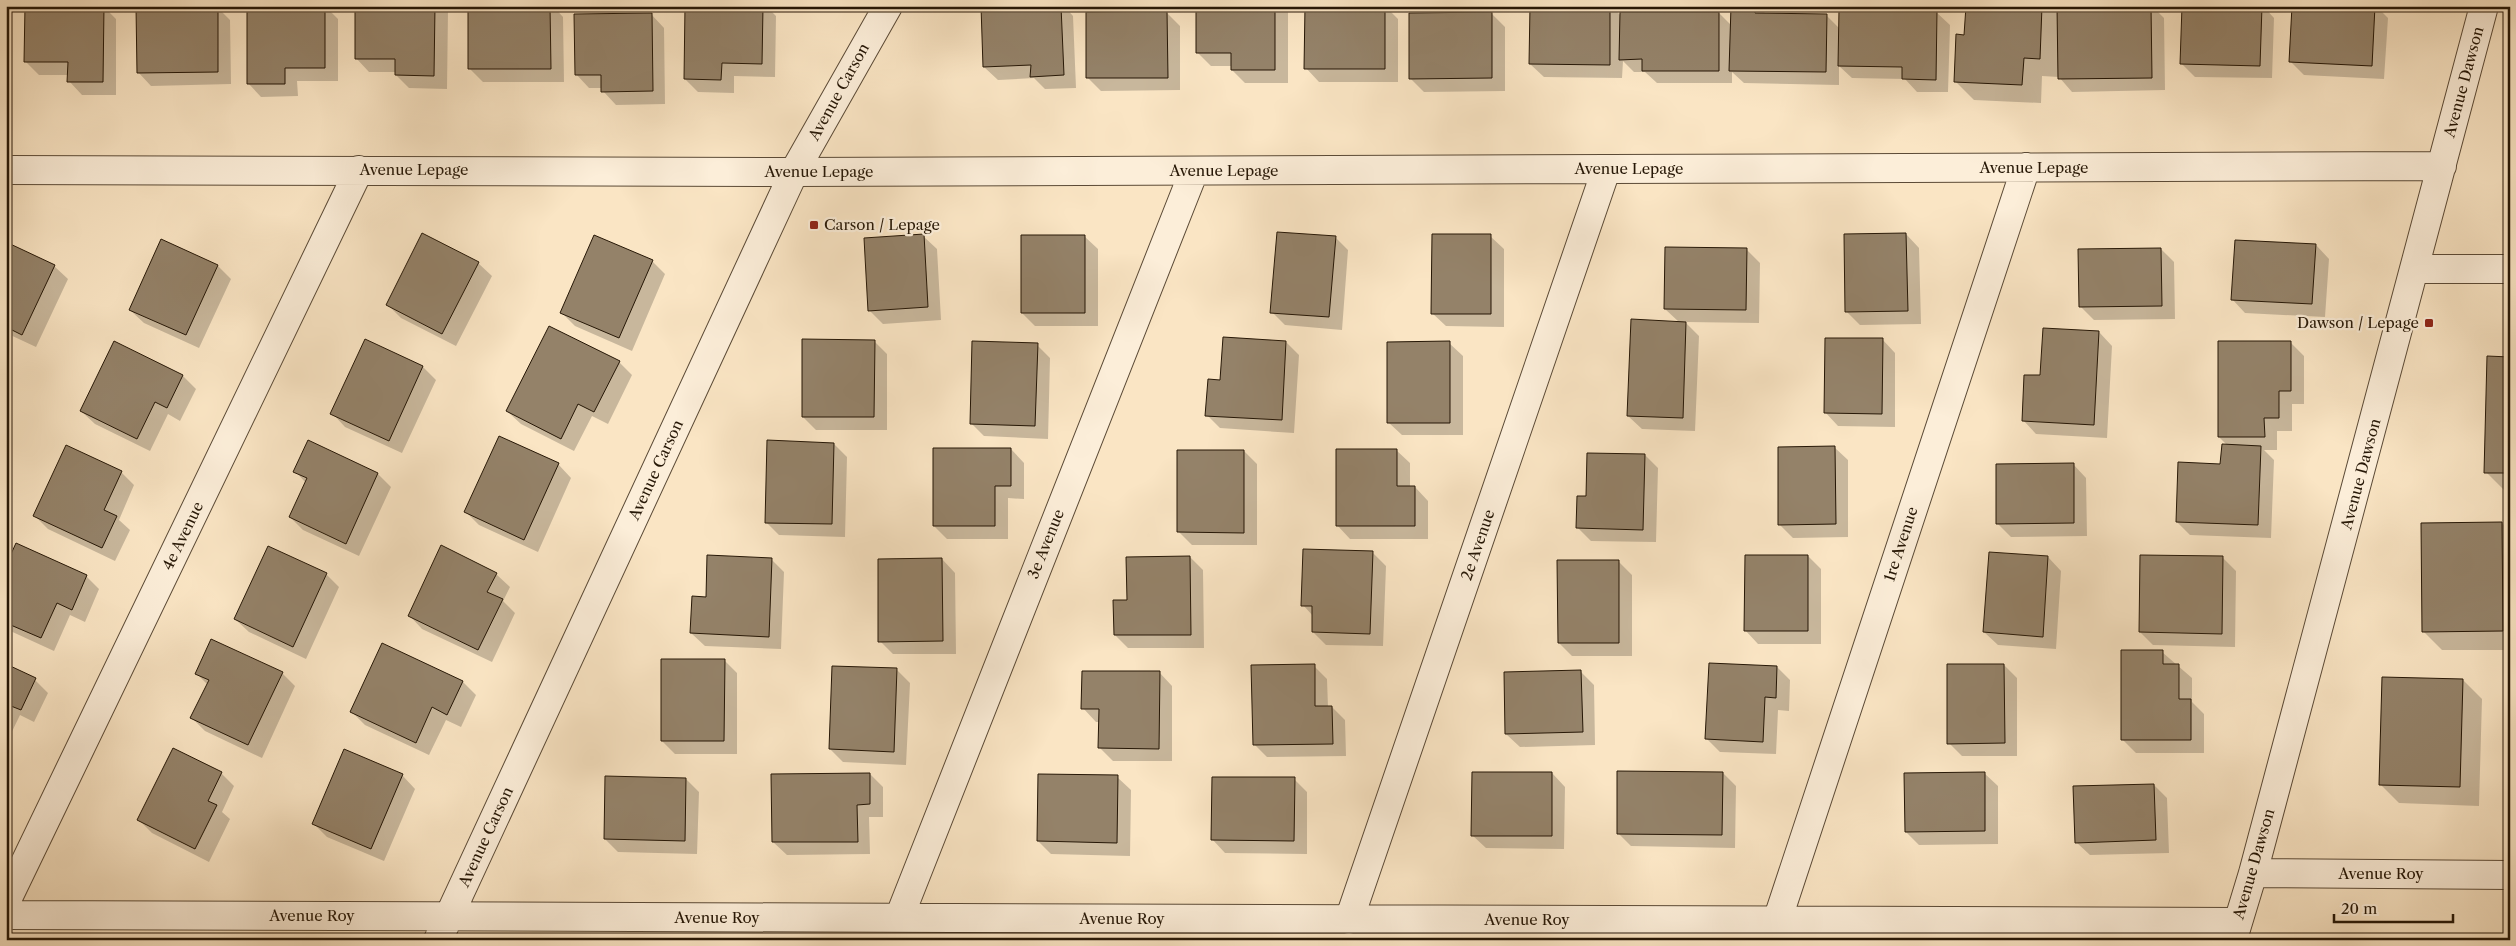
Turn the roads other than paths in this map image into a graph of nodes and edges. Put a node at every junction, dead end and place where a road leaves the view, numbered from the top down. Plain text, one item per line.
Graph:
1 (888, 6) edge
2 (2484, 6) edge
3 (2442, 166) junction
4 (2026, 168) junction
5 (6, 170) edge
6 (360, 170) junction
7 (1606, 170) junction
8 (1194, 171) junction
9 (794, 172) junction
10 (2415, 269) junction
11 (2510, 269) edge
12 (2253, 873) junction
13 (2510, 874) edge
14 (6, 902) edge
15 (6, 915) edge
16 (899, 918) junction
17 (1349, 920) junction
18 (1777, 920) junction
19 (444, 928) edge
20 (2235, 931) edge

1 - 9 street, Avenue Carson
2 - 3 street, Avenue Dawson
3 - 4 street, Avenue Lepage
3 - 10 street, Avenue Dawson
4 - 7 street, Avenue Lepage
4 - 18 street, 1re Avenue
5 - 6 street, Avenue Lepage
6 - 9 street, Avenue Lepage
6 - 14 street, 4e Avenue
7 - 8 street, Avenue Lepage
7 - 17 street, 2e Avenue
8 - 9 street, Avenue Lepage
8 - 16 street, 3e Avenue
9 - 19 street, Avenue Carson
10 - 11 street
10 - 12 street, Avenue Dawson
12 - 13 street, Avenue Roy
12 - 20 street, Avenue Dawson
15 - 19 street, Avenue Roy
16 - 17 street, Avenue Roy
16 - 19 street, Avenue Roy
17 - 18 street, Avenue Roy
18 - 20 street, Avenue Roy

